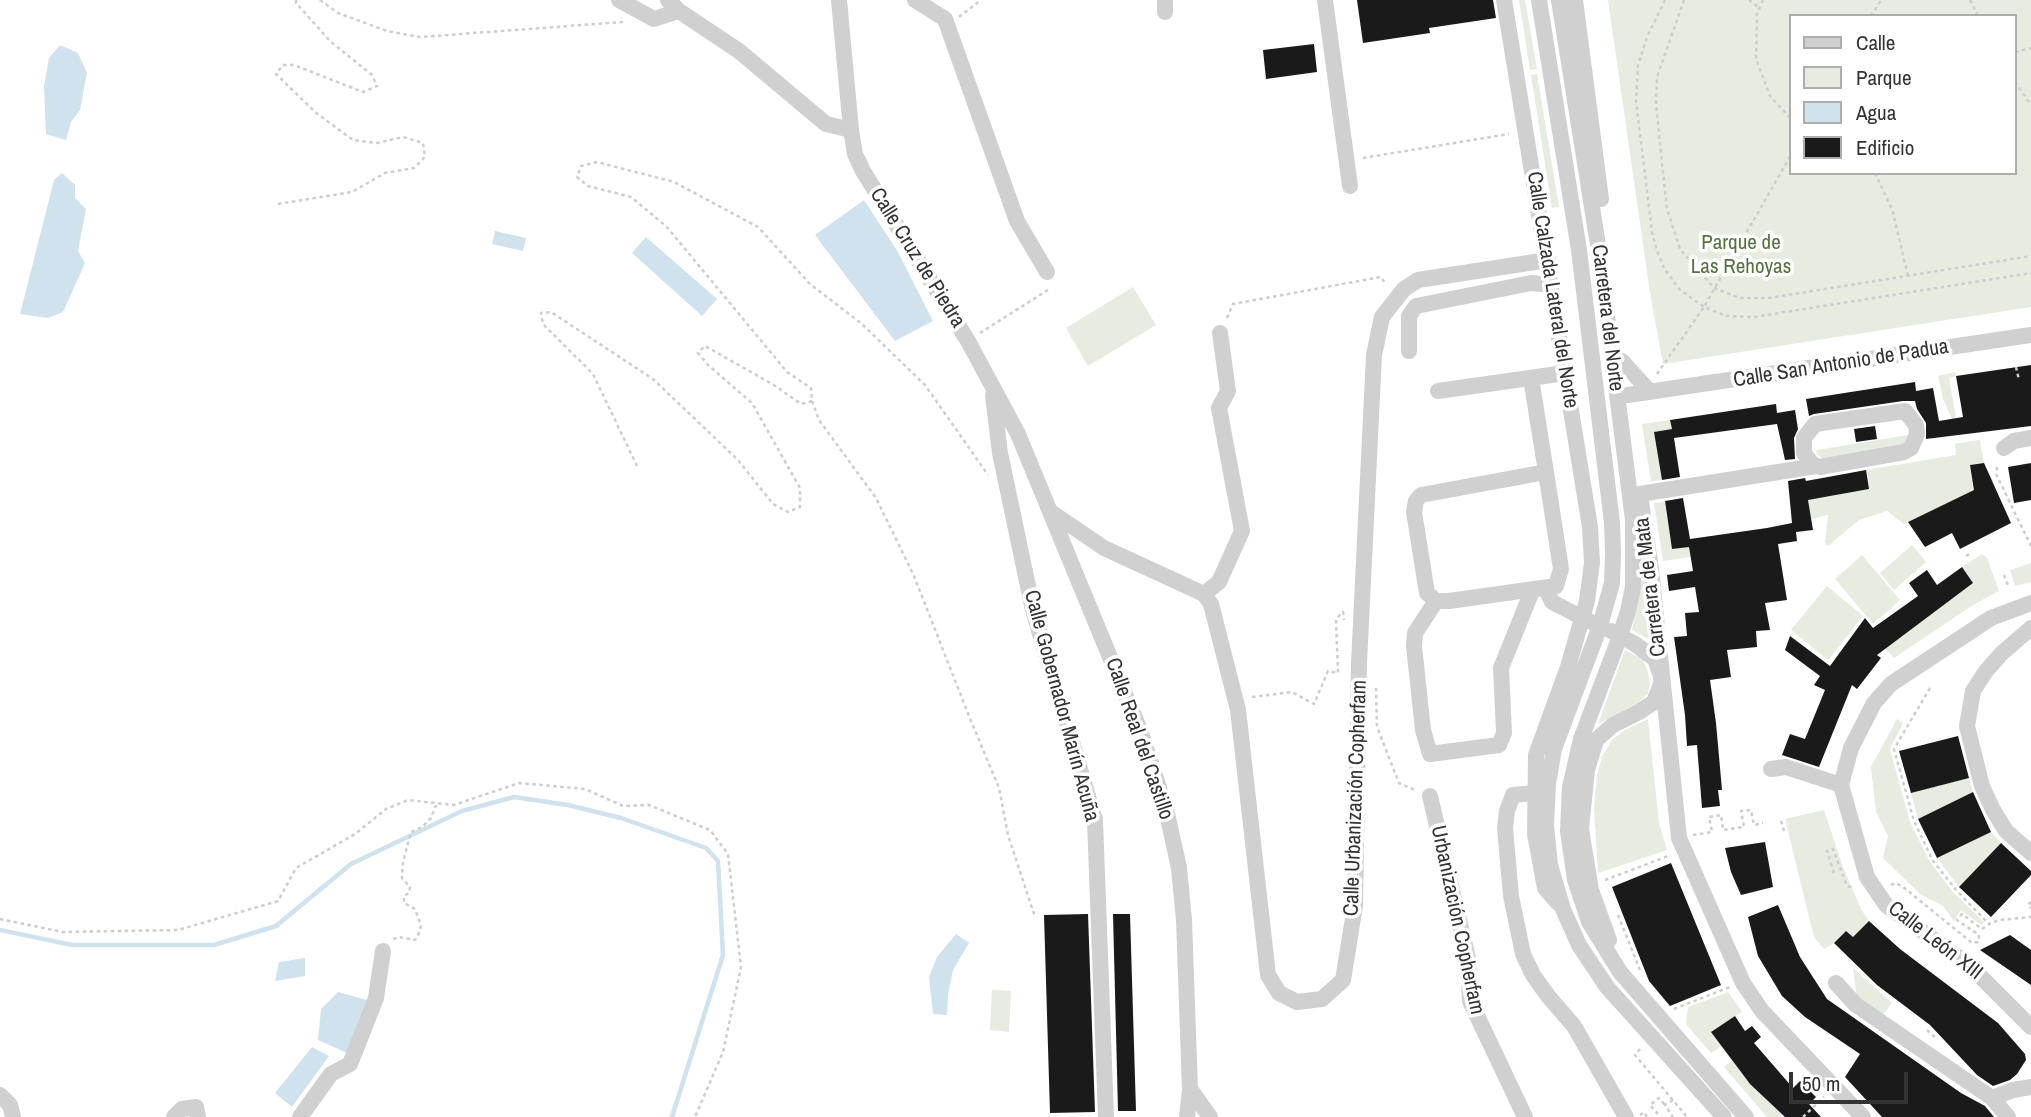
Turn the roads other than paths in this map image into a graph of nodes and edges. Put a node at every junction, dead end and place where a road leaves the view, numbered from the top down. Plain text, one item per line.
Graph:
1 (619, 0) edge
2 (839, 0) edge
3 (915, 0) edge
4 (1325, 0) edge
5 (1504, 0) edge
6 (1539, 0) edge
7 (1559, 0) edge
8 (1575, 0) edge
9 (673, 6) edge
10 (851, 130) junction
11 (1350, 186) dead end
12 (1548, 260) junction
13 (1047, 272) road end
14 (1552, 285) junction
15 (1220, 333) road end
16 (2031, 335) edge
17 (1409, 351) dead end
18 (1622, 361) junction
19 (1566, 373) junction
20 (1531, 378) junction
21 (992, 383) junction
22 (1438, 391) dead end
23 (1656, 392) junction
24 (1628, 395) junction
25 (2031, 438) edge
26 (2004, 448) dead end
27 (1816, 466) junction
28 (1546, 472) junction
29 (1640, 494) junction
30 (1051, 512) junction
31 (1539, 590) junction
32 (1204, 594) junction
33 (1436, 601) junction
34 (2031, 603) edge
35 (1581, 617) junction
36 (1600, 626) junction
37 (2031, 628) edge
38 (1620, 636) junction
39 (1661, 676) junction
40 (1771, 769) dead end
41 (1841, 785) junction
42 (1534, 793) junction
43 (1430, 796) road end
44 (2031, 853) edge
45 (1563, 909) junction
46 (383, 951) road end
47 (1624, 977) junction
48 (1836, 983) dead end
49 (2031, 1027) edge
50 (2031, 1087) edge
51 (1190, 1089) junction
52 (0, 1095) edge
53 (1992, 1098) junction
54 (13, 1117) edge
55 (174, 1117) edge
56 (198, 1117) edge
57 (300, 1117) edge
58 (1106, 1117) edge
59 (1187, 1117) edge
60 (1210, 1117) edge
61 (1525, 1117) edge
62 (1626, 1117) edge
63 (1724, 1117) edge
64 (1746, 1117) edge
65 (1863, 1117) edge
66 (2008, 1117) edge

1 - 9 street
2 - 10 street, Calle Cruz de Piedra
3 - 13 street
4 - 11 street
5 - 12 street, Calle Calzada Lateral del Norte
6 - 36 street, Carretera del Norte
7 - 38 street, Carretera del Norte
8 - 18 street, Carretera de Mata
9 - 10 street
10 - 21 street, Calle Cruz de Piedra
12 - 14 street, Calle Calzada Lateral del Norte
12 - 32 street, Calle Urbanización Copherfam
14 - 17 street
14 - 19 street, Calle Calzada Lateral del Norte
15 - 32 street
16 - 23 street, Calle San Antonio de Padua
18 - 23 street
18 - 24 street, Carretera de Mata
19 - 20 street
19 - 35 street, Calle Calzada Lateral del Norte
20 - 22 street
20 - 28 street
21 - 30 street, Calle Real del Castillo
21 - 58 street, Calle Gobernador Marín Acuña
23 - 24 street, Calle San Antonio de Padua
24 - 29 street, Carretera de Mata
25 - 26 street
27 - 27 street
27 - 29 street
28 - 31 street
28 - 33 street
29 - 39 street, Carretera de Mata
30 - 32 street
30 - 51 street, Calle Real del Castillo
31 - 33 street
31 - 33 street
31 - 35 street
34 - 41 street
35 - 36 street
35 - 42 street, Calle Calzada Lateral del Norte
36 - 38 street
36 - 45 street, Carretera del Norte
37 - 44 street
38 - 39 street
38 - 47 street, Carretera del Norte
39 - 47 street
39 - 65 street, Carretera de Mata
40 - 41 street
41 - 49 street, Calle León XIII
42 - 45 street, Calle Calzada Lateral del Norte
42 - 62 street
43 - 61 street, Urbanización Copherfam
45 - 63 street
46 - 57 street
47 - 64 street
48 - 53 street
50 - 53 street
51 - 59 street, Calle Real del Castillo
51 - 60 street
52 - 54 street
53 - 66 street
55 - 56 street

